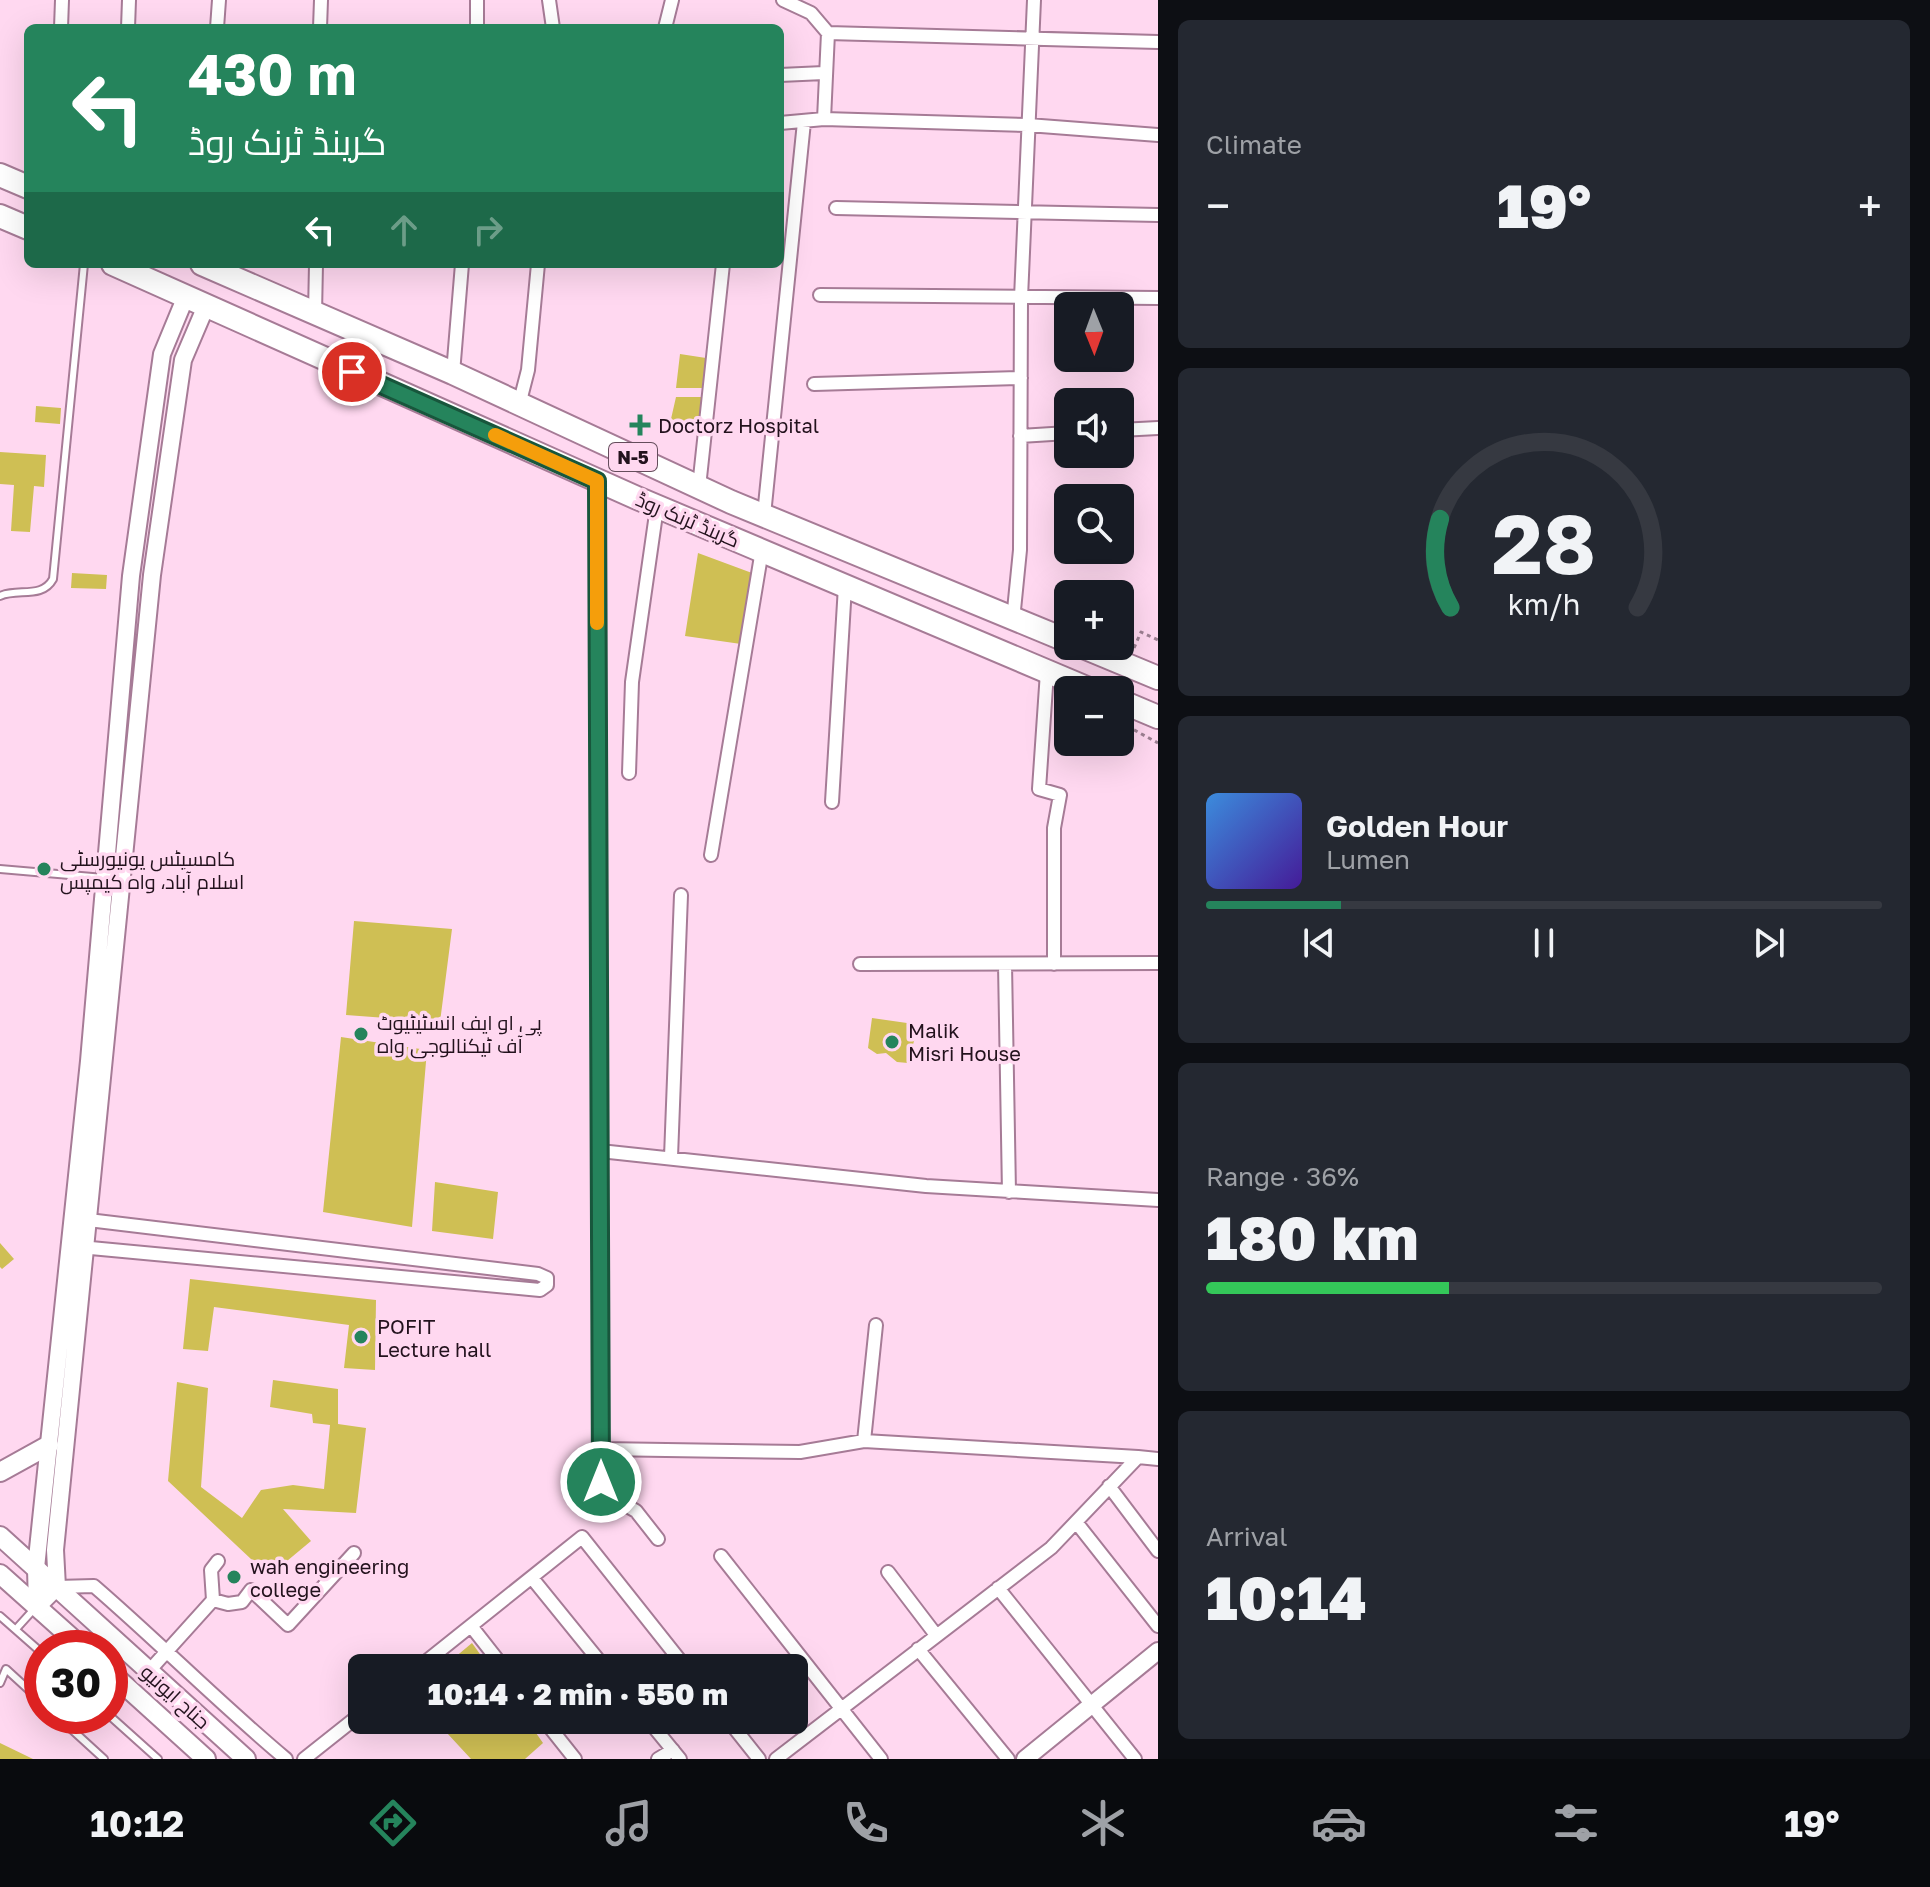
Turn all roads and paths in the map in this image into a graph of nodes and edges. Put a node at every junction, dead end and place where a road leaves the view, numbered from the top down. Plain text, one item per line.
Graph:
1 (62, 0) edge
2 (129, 0) edge
3 (219, 0) edge
4 (321, 0) edge
5 (477, 0) edge
6 (549, 0) edge
7 (672, 0) edge
8 (1034, 0) edge
9 (786, 1) edge
10 (61, 24) edge
11 (128, 24) edge
12 (217, 24) edge
13 (320, 24) edge
14 (477, 24) edge
15 (552, 24) edge
16 (666, 24) edge
17 (828, 33) junction
18 (1033, 38) junction
19 (1158, 42) edge
20 (824, 73) junction
21 (784, 75) edge
22 (824, 119) junction
23 (804, 122) junction
24 (784, 123) edge
25 (1028, 125) junction
26 (1158, 135) edge
27 (0, 175) edge
28 (24, 185) edge
29 (836, 208) dead end
30 (1025, 209) junction
31 (1158, 215) edge
32 (0, 216) edge
33 (24, 226) edge
34 (84, 268) edge
35 (122, 268) edge
36 (211, 268) edge
37 (316, 268) edge
38 (462, 268) edge
39 (538, 268) edge
40 (723, 268) edge
41 (820, 295) dead end
42 (186, 296) junction
43 (1021, 298) junction
44 (1158, 298) edge
45 (286, 301) junction
46 (206, 306) junction
47 (315, 314) junction
48 (269, 335) junction
49 (453, 373) junction
50 (1021, 378) junction
51 (814, 384) dead end
52 (519, 405) junction
53 (1158, 428) edge
54 (1134, 429) edge
55 (1054, 434) edge
56 (1020, 436) junction
57 (597, 481) junction
58 (699, 487) junction
59 (657, 507) junction
60 (764, 515) junction
61 (762, 550) junction
62 (845, 586) junction
63 (0, 596) edge
64 (1013, 620) junction
65 (1054, 636) edge
66 (1158, 640) edge
67 (1115, 660) edge
68 (1127, 665) junction
69 (1047, 672) junction
70 (1057, 676) edge
71 (1158, 678) edge
72 (1134, 707) edge
73 (1158, 717) edge
74 (1139, 734) dead end
75 (1158, 743) edge
76 (629, 773) dead end
77 (832, 802) dead end
78 (711, 855) dead end
79 (0, 869) edge
80 (106, 879) junction
81 (123, 880) junction
82 (681, 895) dead end
83 (1158, 963) edge
84 (860, 964) dead end
85 (1005, 964) junction
86 (1054, 964) junction
87 (600, 1151) junction
88 (671, 1157) junction
89 (1009, 1192) junction
90 (1158, 1200) edge
91 (81, 1219) junction
92 (78, 1247) junction
93 (876, 1325) dead end
94 (864, 1441) junction
95 (58, 1446) junction
96 (601, 1449) junction
97 (1138, 1457) junction
98 (1158, 1459) edge
99 (0, 1472) edge
100 (1109, 1486) junction
101 (1076, 1522) junction
102 (0, 1536) edge
103 (658, 1539) dead end
104 (1158, 1551) edge
105 (354, 1553) dead end
106 (721, 1556) dead end
107 (218, 1561) dead end
108 (36, 1568) junction
109 (888, 1572) dead end
110 (0, 1574) edge
111 (532, 1578) junction
112 (57, 1587) junction
113 (998, 1588) junction
114 (213, 1600) junction
115 (37, 1607) junction
116 (0, 1616) edge
117 (471, 1626) junction
118 (1158, 1626) edge
119 (16, 1629) junction
120 (63, 1630) edge
121 (936, 1635) junction
122 (24, 1636) edge
123 (167, 1649) junction
124 (918, 1649) junction
125 (1158, 1651) edge
126 (436, 1654) edge
127 (493, 1654) edge
128 (594, 1654) edge
129 (675, 1654) edge
130 (149, 1671) junction
131 (0, 1682) edge
132 (24, 1686) edge
133 (128, 1688) edge
134 (1091, 1705) junction
135 (841, 1707) junction
136 (348, 1724) edge
137 (128, 1732) edge
138 (77, 1734) edge
139 (555, 1734) edge
140 (660, 1734) edge
141 (739, 1734) edge
142 (676, 1754) edge
143 (104, 1759) edge
144 (158, 1759) edge
145 (206, 1759) edge
146 (246, 1759) edge
147 (286, 1759) edge
148 (304, 1759) edge
149 (575, 1759) edge
150 (658, 1759) edge
151 (759, 1759) edge
152 (776, 1759) edge
153 (881, 1759) edge
154 (1008, 1759) edge
155 (1025, 1759) edge
156 (1135, 1759) edge

1 - 10 street
2 - 11 street
3 - 12 street
4 - 13 street
5 - 14 street
6 - 15 street
7 - 16 street
8 - 18 street
9 - 17 street
17 - 18 street
17 - 20 street
18 - 19 street
18 - 25 street
20 - 21 street
20 - 22 street
22 - 23 street
22 - 25 street
23 - 24 street
23 - 60 street
25 - 26 street
25 - 30 street
27 - 28 highway
29 - 30 street
30 - 31 street
30 - 43 street
32 - 33 highway
34 - 63 lane
35 - 42 highway, گرینڈ ٹرنک روڈ / N-5
36 - 45 highway, گرینڈ ٹرنک روڈ / N-5
37 - 47 street
38 - 49 street
39 - 52 street
40 - 58 street
41 - 43 street
42 - 46 highway, گرینڈ ٹرنک روڈ / N-5
42 - 80 street
43 - 44 street
43 - 50 street
45 - 47 highway, گرینڈ ٹرنک روڈ / N-5
45 - 48 highway
46 - 48 highway, گرینڈ ٹرنک روڈ / N-5
46 - 81 street
47 - 49 highway, گرینڈ ٹرنک روڈ / N-5
48 - 57 highway, گرینڈ ٹرنک روڈ / N-5
49 - 52 highway, گرینڈ ٹرنک روڈ / N-5
50 - 51 street
50 - 56 street
52 - 58 highway, گرینڈ ٹرنک روڈ / N-5
53 - 54 street
55 - 56 street
56 - 64 street
57 - 59 highway, گرینڈ ٹرنک روڈ / N-5
57 - 87 street
58 - 60 highway, گرینڈ ٹرنک روڈ / N-5
59 - 61 highway, گرینڈ ٹرنک روڈ / N-5
59 - 76 street
60 - 64 highway, گرینڈ ٹرنک روڈ / N-5
61 - 62 highway, گرینڈ ٹرنک روڈ / N-5
61 - 78 street
62 - 69 highway, گرینڈ ٹرنک روڈ / N-5
62 - 77 street
64 - 65 highway, گرینڈ ٹرنک روڈ / N-5
66 - 68 path
67 - 68 highway
68 - 71 highway
69 - 70 highway, گرینڈ ٹرنک روڈ / N-5
69 - 86 street
72 - 73 highway
74 - 75 path
79 - 80 lane
80 - 81 lane
80 - 91 street
81 - 91 street
82 - 88 street
83 - 86 street
84 - 85 street
85 - 86 street
85 - 89 street
87 - 88 street
87 - 96 street
88 - 89 street
89 - 90 street
91 - 92 street
91 - 92 street
92 - 95 street
93 - 94 street
94 - 96 street
94 - 97 street
95 - 99 main road
95 - 108 street
95 - 112 street
96 - 103 street
97 - 98 street
97 - 100 street
100 - 101 street
100 - 104 street
101 - 113 street
101 - 118 street
102 - 108 main road, جناح ایونیو
105 - 114 street
106 - 135 street
107 - 114 street
108 - 112 main road, جناح ایونیو
108 - 115 street
109 - 121 street
110 - 115 main road
111 - 117 street
111 - 128 street
111 - 129 street
112 - 115 street
112 - 123 street
112 - 130 main road, جناح ایونیو
113 - 121 street
113 - 134 street
114 - 123 street
115 - 119 lane
115 - 120 main road
116 - 119 lane
117 - 126 street
117 - 127 street
119 - 122 lane
121 - 124 street
123 - 130 street
123 - 147 street
124 - 135 street
124 - 154 street
125 - 134 street
130 - 146 main road, جناح ایونیو
131 - 132 lane
133 - 145 main road, جناح ایونیو
134 - 155 street
134 - 156 street
135 - 152 street
135 - 153 street
136 - 148 street
137 - 144 lane
138 - 143 lane
139 - 149 street
140 - 142 street
141 - 151 street
142 - 150 street

